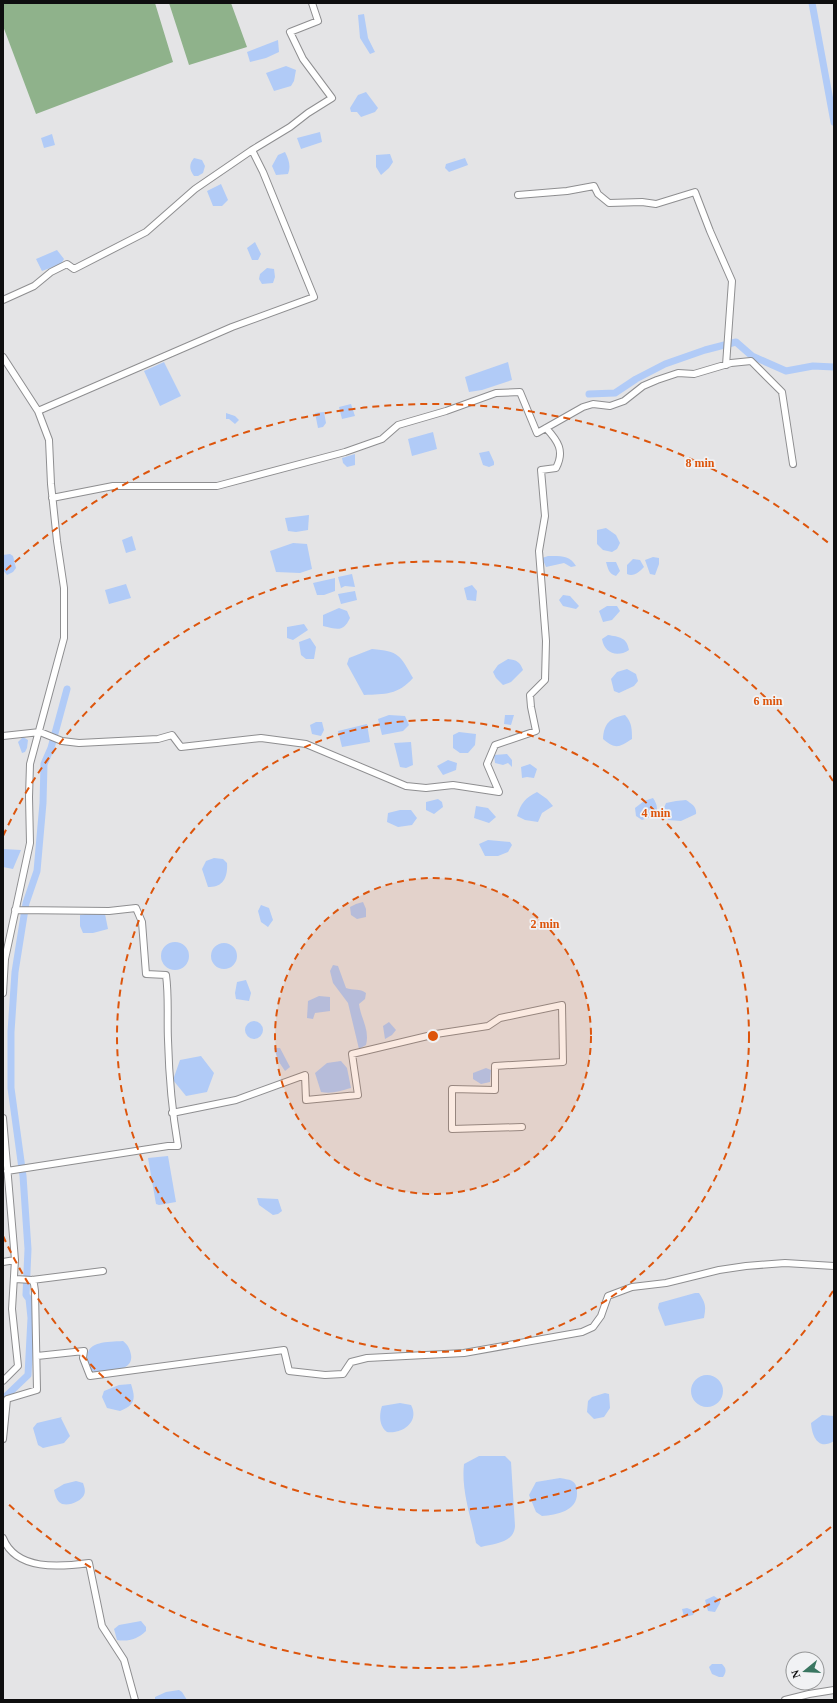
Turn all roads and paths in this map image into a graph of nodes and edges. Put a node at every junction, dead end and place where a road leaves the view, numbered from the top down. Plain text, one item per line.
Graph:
1 (312, 3) edge
2 (252, 150) junction
3 (518, 195) dead end
4 (3, 300) edge
5 (3, 357) edge
6 (726, 365) junction
7 (38, 411) junction
8 (546, 428) junction
9 (793, 464) dead end
10 (54, 497) junction
11 (40, 732) junction
12 (3, 736) edge
13 (17, 910) junction
14 (3, 993) edge
15 (172, 1113) junction
16 (3, 1118) edge
17 (522, 1127) dead end
18 (7, 1171) junction
19 (16, 1260) junction
20 (3, 1262) edge
21 (834, 1266) edge
22 (103, 1271) dead end
23 (16, 1280) junction
24 (32, 1280) junction
25 (37, 1356) junction
26 (3, 1381) edge
27 (3, 1439) edge
28 (3, 1538) edge
29 (834, 1690) edge
30 (135, 1700) edge
31 (785, 1700) edge

1 - 2 street
2 - 4 street
2 - 7 street
3 - 6 street
5 - 7 street
6 - 8 street
6 - 9 street
7 - 10 street
8 - 10 street
8 - 11 street
10 - 11 street
11 - 12 street
11 - 13 street
13 - 14 street
13 - 15 street
15 - 17 street
15 - 18 street
16 - 18 street
18 - 19 street
19 - 20 street
19 - 23 street
21 - 25 street
22 - 24 street
23 - 24 street
23 - 26 street
24 - 25 street
25 - 27 street
28 - 30 street
29 - 31 street

